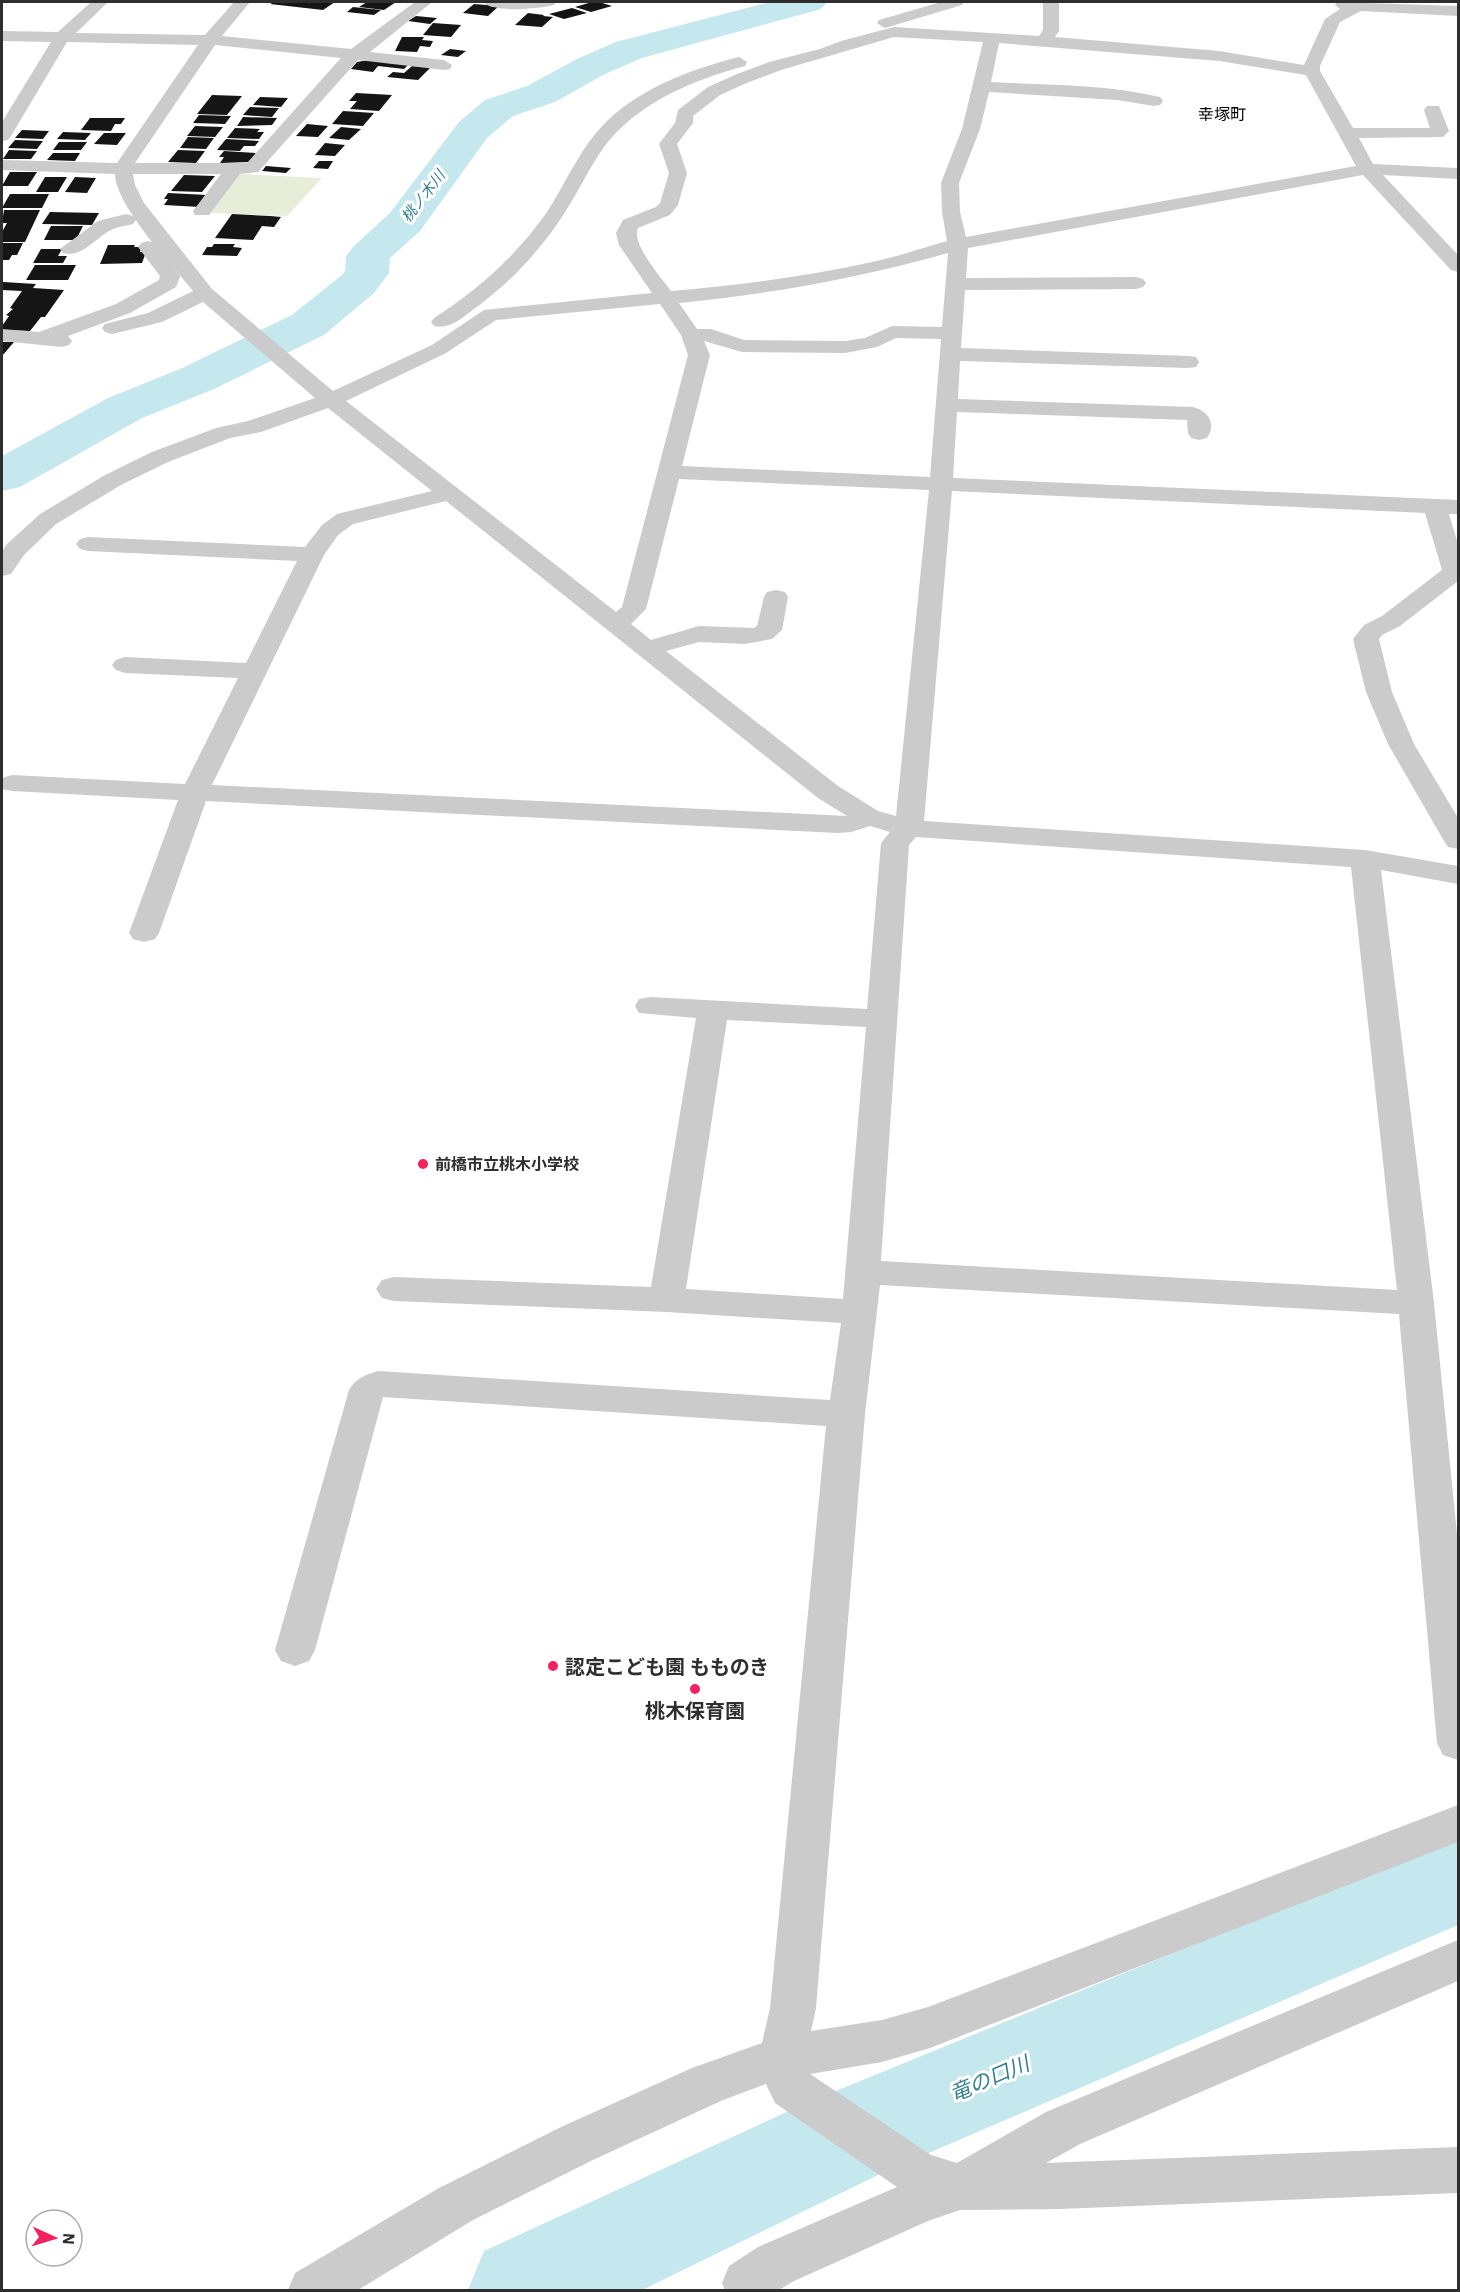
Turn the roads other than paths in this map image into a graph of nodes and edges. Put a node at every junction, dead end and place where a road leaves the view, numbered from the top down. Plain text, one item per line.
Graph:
1 (100, 2) edge
2 (242, 2) edge
3 (424, 2) edge
4 (491, 2) edge
5 (548, 2) edge
6 (956, 2) edge
7 (1051, 2) edge
8 (1332, 3) dead end
9 (1361, 4) edge
10 (1458, 11) edge
11 (2, 36) edge
12 (62, 38) junction
13 (992, 38) junction
14 (211, 39) junction
15 (1043, 41) junction
16 (817, 42) junction
17 (354, 54) junction
18 (444, 65) dead end
19 (775, 66) junction
20 (1312, 71) junction
21 (982, 86) junction
22 (1154, 101) dead end
23 (1433, 110) dead end
24 (1345, 133) junction
25 (2, 136) edge
26 (2, 165) edge
27 (124, 169) junction
28 (234, 169) junction
29 (1367, 169) junction
30 (1458, 173) edge
31 (130, 198) junction
32 (202, 211) dead end
33 (126, 220) junction
34 (957, 244) junction
35 (70, 249) dead end
36 (1458, 266) edge
37 (1136, 283) dead end
38 (955, 284) junction
39 (208, 296) junction
40 (664, 298) junction
41 (430, 329) dead end
42 (2, 335) edge
43 (691, 335) junction
44 (40, 339) junction
45 (951, 344) junction
46 (382, 357) dead end
47 (1188, 362) dead end
48 (368, 384) junction
49 (324, 393) junction
50 (946, 405) junction
51 (1071, 410) junction
52 (1199, 433) dead end
53 (1071, 434) dead end
54 (669, 472) junction
55 (941, 483) junction
56 (451, 493) junction
57 (1447, 507) edge
58 (88, 544) dead end
59 (312, 555) junction
60 (2, 569) edge
61 (776, 597) dead end
62 (615, 622) junction
63 (648, 649) junction
64 (126, 665) dead end
65 (256, 670) junction
66 (12, 783) dead end
67 (195, 792) junction
68 (868, 817) junction
69 (909, 828) junction
70 (1458, 841) edge
71 (1365, 859) junction
72 (1458, 875) edge
73 (144, 933) dead end
74 (650, 1006) dead end
75 (713, 1010) junction
76 (883, 1019) junction
77 (864, 1272) junction
78 (394, 1289) dead end
79 (667, 1300) junction
80 (1416, 1303) junction
81 (860, 1312) junction
82 (846, 1414) junction
83 (295, 1650) dead end
84 (1458, 1743) edge
85 (1458, 1823) edge
86 (1458, 1960) edge
87 (787, 2073) junction
88 (1458, 2170) edge
89 (939, 2180) junction
90 (747, 2283) dead end
91 (313, 2290) edge

1 - 12 street
2 - 14 street
3 - 17 street
4 - 5 street
6 - 16 street
7 - 15 street
8 - 9 street
9 - 10 street
9 - 20 street
11 - 12 street
12 - 14 street
12 - 25 street
13 - 15 street
13 - 19 street
13 - 21 street
14 - 17 street
14 - 27 street
15 - 20 street
16 - 19 street
16 - 41 street
17 - 18 street
17 - 28 street
19 - 40 street
20 - 24 street
21 - 22 street
21 - 34 street
23 - 24 street
24 - 29 street
26 - 27 street
27 - 28 street
27 - 31 street
28 - 32 street
29 - 30 street
29 - 34 street
29 - 36 street
31 - 33 street
31 - 39 street
33 - 35 street
33 - 44 street
34 - 38 street
34 - 40 street
37 - 38 street
38 - 45 street
39 - 44 street
39 - 49 street
40 - 43 street
40 - 48 street
42 - 44 street
43 - 45 street
43 - 54 street
45 - 47 street
45 - 50 street
46 - 48 street
48 - 49 street
49 - 56 street
49 - 60 street
50 - 51 street
50 - 55 street
51 - 52 street
51 - 53 street
54 - 55 street
54 - 62 street
55 - 57 street
55 - 69 street
56 - 59 street
56 - 62 street
57 - 70 street
58 - 59 street
59 - 65 street
61 - 63 street
62 - 63 street
63 - 68 street
64 - 65 street
65 - 67 street
66 - 67 street
67 - 68 street
67 - 73 street
68 - 69 street
69 - 71 street
69 - 76 street
71 - 72 street
71 - 80 street
74 - 75 street
75 - 76 street
75 - 79 street
76 - 77 street
77 - 80 street
77 - 81 street
78 - 79 street
79 - 81 street
80 - 84 street
81 - 82 street
82 - 83 street
82 - 87 street
85 - 87 street
86 - 89 street
87 - 89 street
87 - 91 street
88 - 89 street
89 - 90 street

